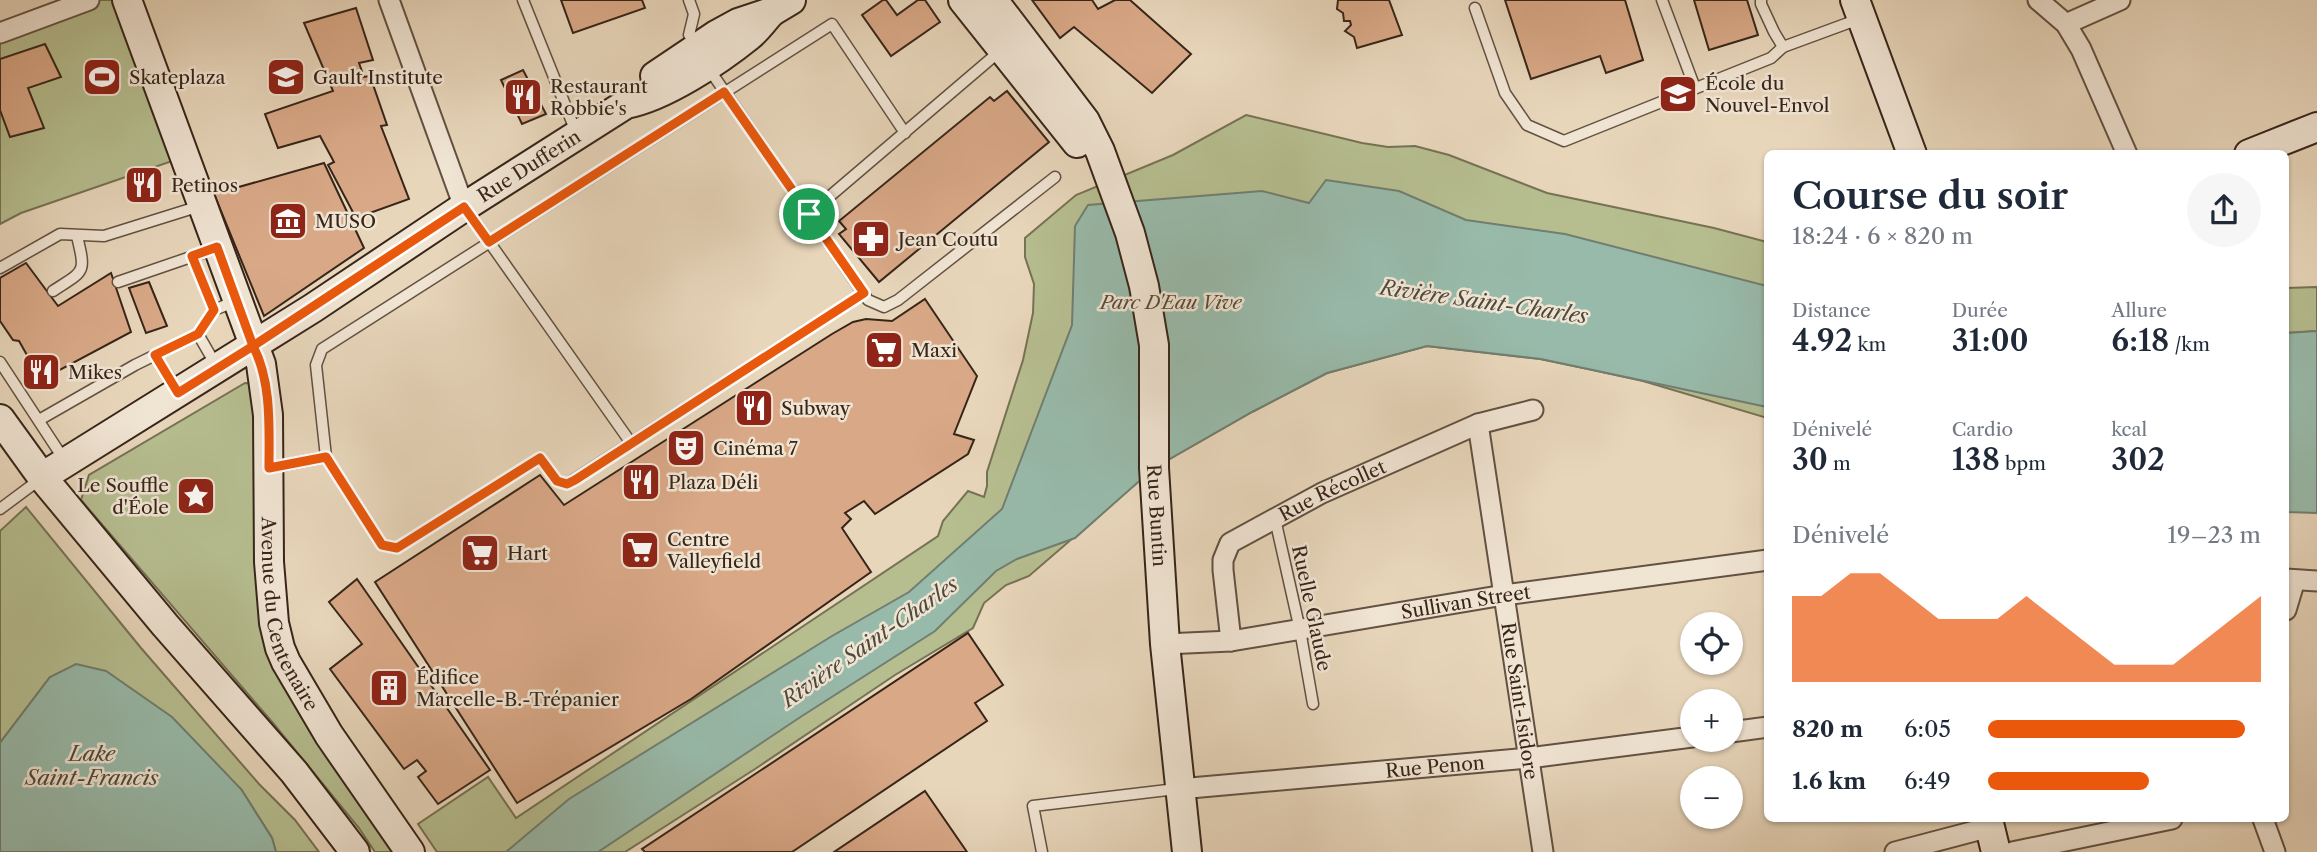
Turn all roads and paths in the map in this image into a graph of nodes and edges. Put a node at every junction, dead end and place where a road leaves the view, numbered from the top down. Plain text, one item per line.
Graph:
1 (89, 0) edge
2 (127, 0) edge
3 (389, 0) edge
4 (523, 0) edge
5 (688, 0) edge
6 (963, 0) edge
7 (993, 0) edge
8 (1662, 0) edge
9 (1761, 0) edge
10 (2038, 0) edge
11 (2120, 0) edge
12 (781, 6) edge
13 (1475, 8) dead end
14 (1858, 9) edge
15 (2066, 24) junction
16 (0, 33) edge
17 (1783, 47) junction
18 (697, 49) junction
19 (1003, 49) junction
20 (1695, 88) junction
21 (724, 92) junction
22 (2317, 127) edge
23 (905, 133) junction
24 (577, 135) junction
25 (1911, 150) edge
26 (2125, 150) edge
27 (2259, 150) edge
28 (1055, 177) dead end
29 (1114, 192) junction
30 (202, 206) junction
31 (464, 207) junction
32 (809, 214) junction
33 (77, 236) junction
34 (489, 242) junction
35 (205, 252) junction
36 (0, 268) edge
37 (118, 282) dead end
38 (53, 291) dead end
39 (864, 293) junction
40 (225, 305) junction
41 (198, 334) junction
42 (253, 346) junction
43 (155, 355) junction
44 (0, 362) edge
45 (218, 368) junction
46 (178, 393) junction
47 (1534, 410) dead end
48 (0, 419) edge
49 (38, 420) junction
50 (1478, 424) junction
51 (631, 443) junction
52 (326, 457) junction
53 (66, 462) junction
54 (269, 468) junction
55 (43, 477) junction
56 (0, 509) edge
57 (1274, 518) junction
58 (1764, 561) edge
59 (2290, 580) edge
60 (2317, 581) edge
61 (1504, 595) junction
62 (1300, 630) junction
63 (1231, 641) junction
64 (1165, 643) junction
65 (1313, 704) dead end
66 (1764, 728) edge
67 (1743, 730) edge
68 (1680, 739) edge
69 (1529, 758) junction
70 (1179, 789) junction
71 (2157, 822) edge
72 (2264, 822) edge
73 (1991, 833) edge
74 (355, 852) edge
75 (410, 852) edge
76 (1042, 852) edge
77 (1187, 852) edge
78 (1543, 852) edge
79 (1895, 852) edge
80 (2012, 852) edge
81 (2275, 852) edge

1 - 16 street
2 - 30 street, Avenue du Centenaire
3 - 31 street
4 - 24 lane
5 - 18 lane
6 - 19 street, Rue Buntin
7 - 29 street, Rue Buntin
8 - 20 lane
9 - 17 lane
10 - 15 street
11 - 15 street
12 - 18 street, Rue Dufferin
13 - 20 lane
14 - 17 lane
14 - 25 street
15 - 26 street
17 - 20 lane
18 - 21 lane
18 - 24 street, Rue Dufferin
19 - 23 lane
19 - 29 street, Rue Buntin
21 - 23 lane
21 - 32 lane
21 - 34 lane
22 - 27 street
23 - 32 lane
24 - 31 street, Rue Dufferin
28 - 39 lane
29 - 64 street, Rue Buntin
30 - 33 lane
30 - 35 street, Avenue du Centenaire
31 - 34 lane
31 - 42 street, Rue Dufferin
32 - 39 lane
33 - 36 lane
33 - 38 lane
34 - 51 lane
34 - 52 lane
35 - 37 lane
35 - 40 street, Avenue du Centenaire
39 - 51 lane
40 - 41 lane
40 - 42 street, Avenue du Centenaire
41 - 43 lane
41 - 45 lane
42 - 45 street, Rue Dufferin
42 - 54 street, Avenue du Centenaire
43 - 46 lane
43 - 49 lane
44 - 49 lane
45 - 46 street, Rue Dufferin
46 - 53 street, Rue Dufferin
47 - 50 street, Rue Récollet
48 - 55 street
49 - 53 lane
50 - 57 street, Rue Récollet
50 - 61 street, Rue Saint-Isidore
51 - 52 lane
52 - 54 lane
53 - 55 street, Rue Dufferin
54 - 75 street, Avenue du Centenaire
55 - 56 lane
55 - 74 street
57 - 62 lane, Ruelle Glaude
57 - 63 street, Rue Récollet
58 - 61 street, Sullivan Street
59 - 60 street
61 - 62 street, Sullivan Street
61 - 69 street, Rue Saint-Isidore
62 - 63 street, Sullivan Street
62 - 65 lane, Ruelle Glaude
63 - 64 street, Sullivan Street
64 - 70 street, Rue Buntin
66 - 67 street
68 - 69 street, Rue Penon
69 - 70 street, Rue Penon
69 - 78 street, Rue Saint-Isidore
70 - 76 lane
70 - 77 street, Rue Buntin
71 - 80 street
72 - 81 street
73 - 79 street

